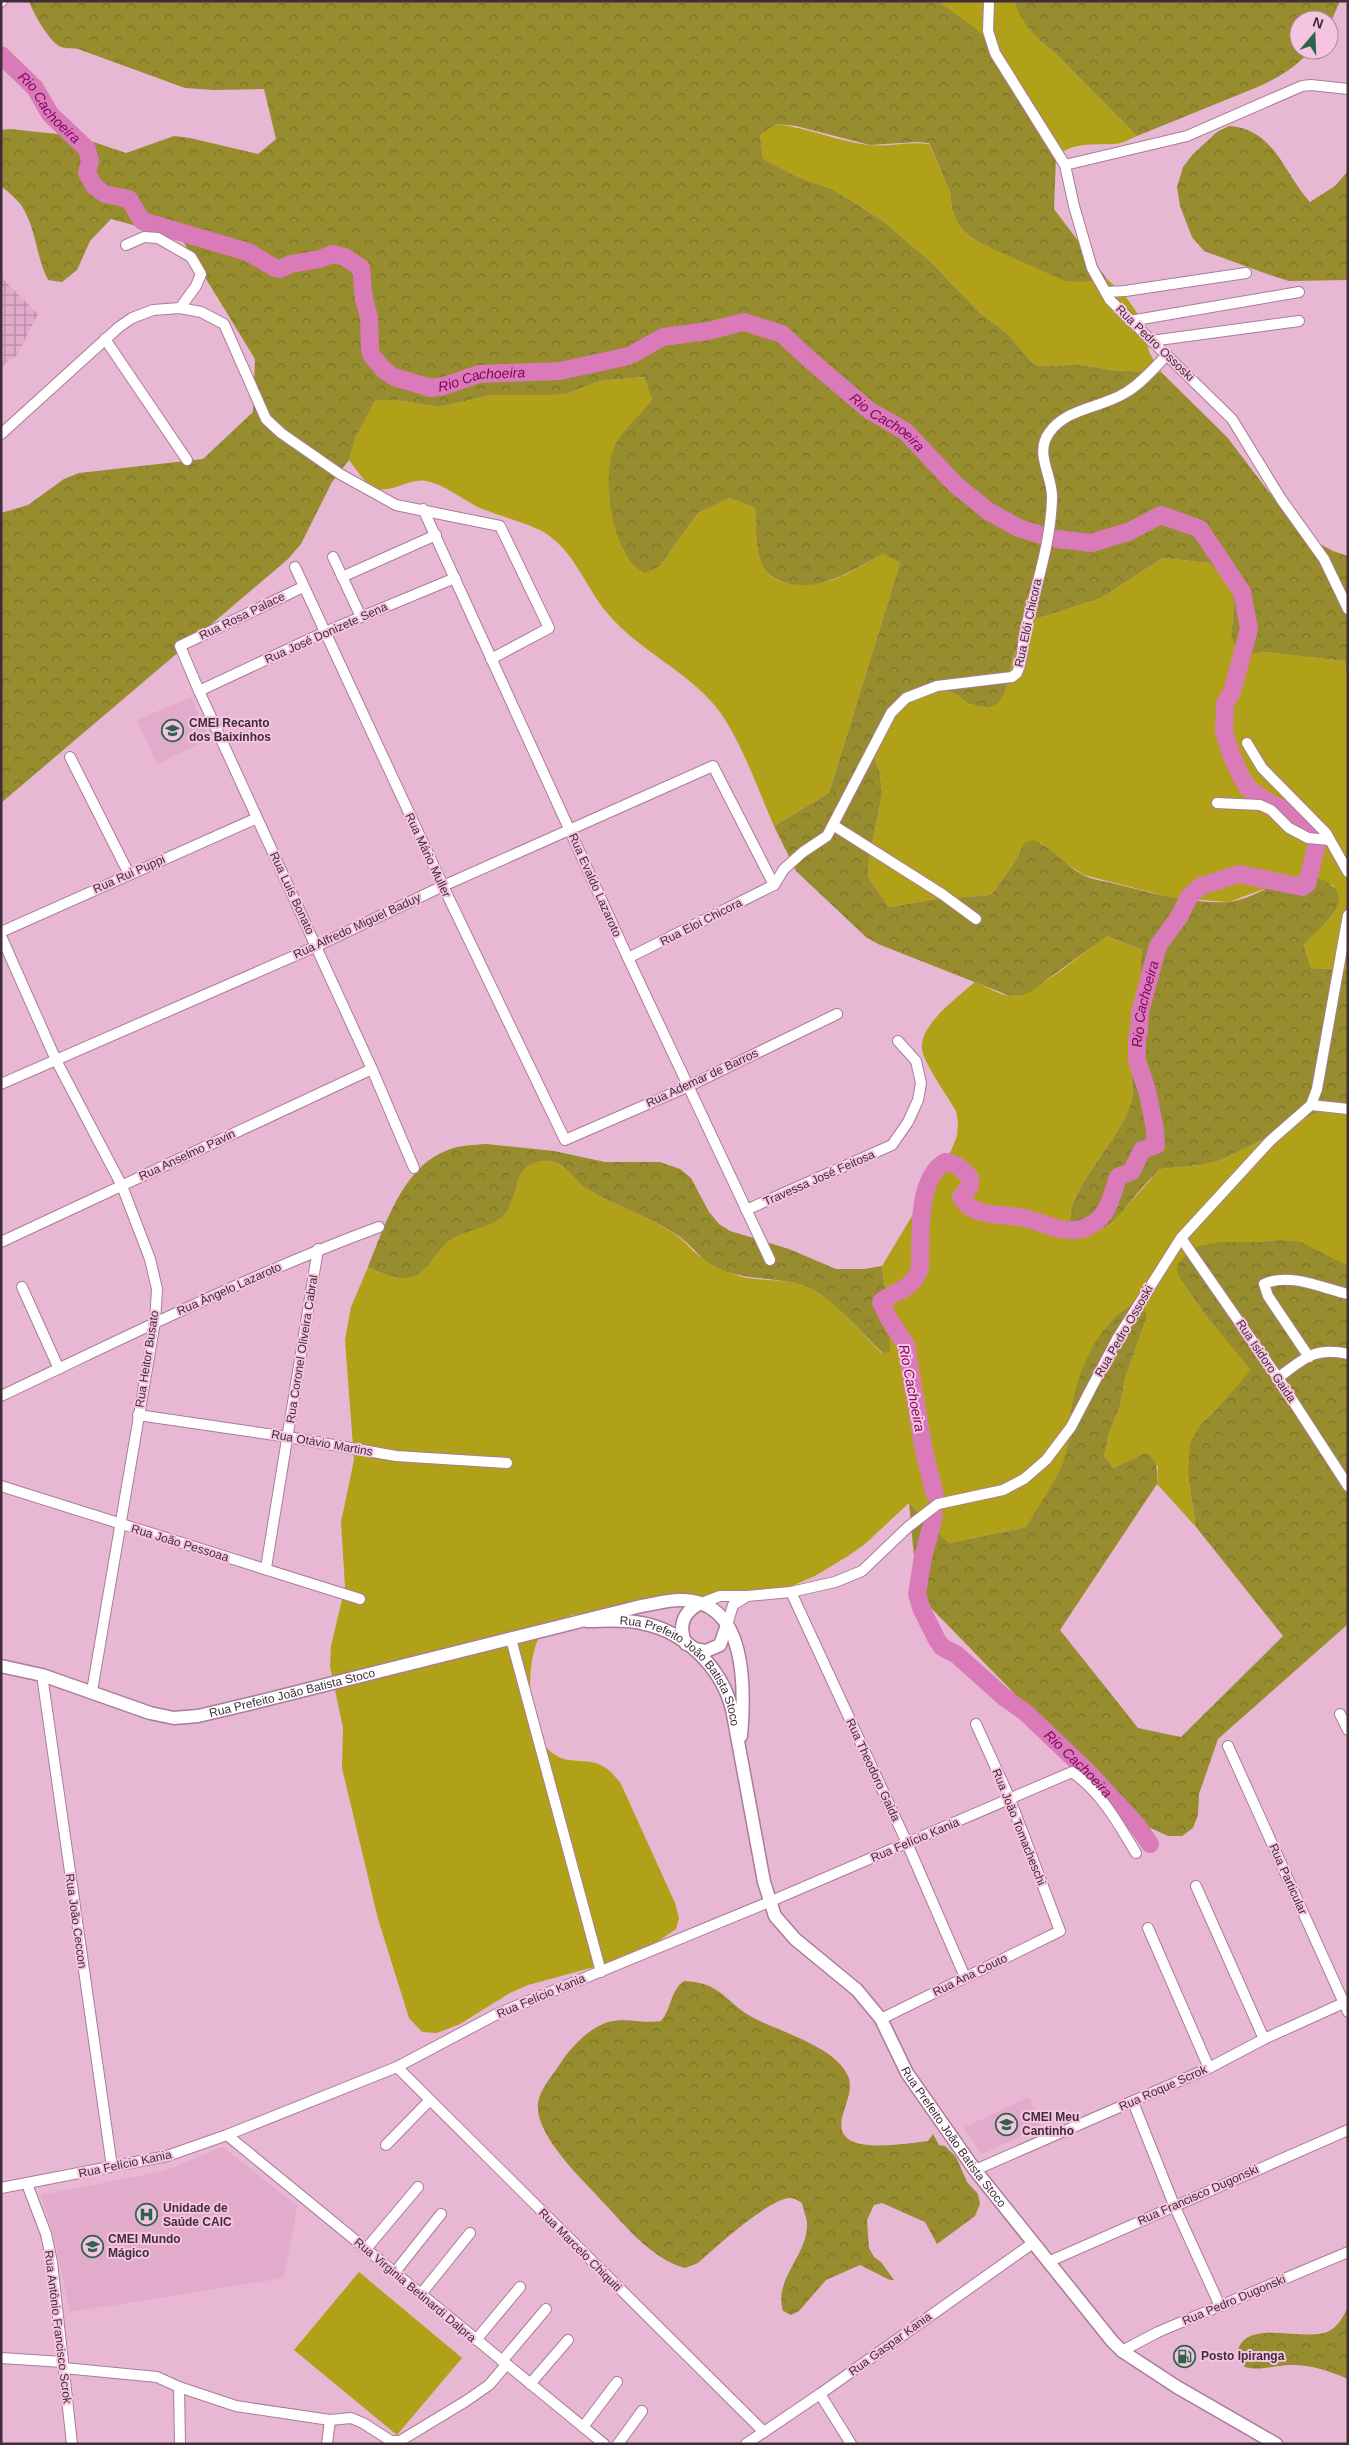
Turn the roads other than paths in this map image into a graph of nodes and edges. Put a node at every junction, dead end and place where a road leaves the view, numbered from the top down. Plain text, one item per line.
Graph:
1 (989, 1) edge
2 (1348, 89) edge
3 (1065, 165) junction
4 (126, 245) dead end
5 (1246, 272) dead end
6 (1106, 292) junction
7 (1299, 292) dead end
8 (180, 308) junction
9 (1130, 321) junction
10 (1299, 321) dead end
11 (105, 339) junction
12 (1151, 341) junction
13 (1167, 355) junction
14 (1, 434) edge
15 (187, 460) dead end
16 (423, 510) junction
17 (436, 535) junction
18 (332, 557) dead end
19 (295, 568) dead end
20 (342, 577) junction
21 (455, 578) junction
22 (303, 587) junction
23 (1348, 608) edge
24 (361, 617) junction
25 (325, 632) junction
26 (180, 646) joint
27 (491, 659) junction
28 (198, 691) junction
29 (1247, 743) dead end
30 (70, 757) dead end
31 (1217, 803) dead end
32 (257, 818) junction
33 (833, 825) junction
34 (570, 829) junction
35 (1330, 840) junction
36 (1348, 872) edge
37 (129, 874) junction
38 (774, 885) junction
39 (443, 886) junction
40 (1348, 914) edge
41 (976, 919) dead end
42 (1, 932) edge
43 (1, 936) edge
44 (316, 946) junction
45 (628, 958) junction
46 (837, 1014) dead end
47 (898, 1041) dead end
48 (56, 1060) junction
49 (372, 1069) junction
50 (1, 1084) edge
51 (687, 1087) junction
52 (1311, 1105) junction
53 (1348, 1109) edge
54 (565, 1140) joint
55 (414, 1168) dead end
56 (122, 1186) junction
57 (746, 1210) junction
58 (379, 1226) dead end
59 (1181, 1238) junction
60 (1, 1242) edge
61 (318, 1249) junction
62 (770, 1260) dead end
63 (22, 1287) dead end
64 (1348, 1294) edge
65 (155, 1322) junction
66 (1348, 1354) edge
67 (1309, 1357) junction
68 (59, 1369) junction
69 (1278, 1378) junction
70 (1, 1396) edge
71 (138, 1416) junction
72 (288, 1437) junction
73 (508, 1463) dead end
74 (1, 1486) edge
75 (1348, 1486) edge
76 (119, 1524) junction
77 (266, 1568) junction
78 (791, 1592) junction
79 (747, 1596) junction
80 (360, 1598) dead end
81 (699, 1604) junction
82 (587, 1621) junction
83 (727, 1625) junction
84 (511, 1639) junction
85 (690, 1647) junction
86 (1, 1666) edge
87 (42, 1675) junction
88 (92, 1692) junction
89 (1340, 1714) dead end
90 (976, 1724) dead end
91 (1348, 1730) edge
92 (1228, 1746) dead end
93 (740, 1756) junction
94 (1010, 1799) junction
95 (907, 1843) junction
96 (1136, 1853) dead end
97 (1196, 1886) dead end
98 (769, 1902) junction
99 (1148, 1928) dead end
100 (1060, 1931) joint
101 (600, 1972) junction
102 (965, 1977) junction
103 (1346, 2005) edge
104 (881, 2018) junction
105 (1264, 2039) junction
106 (397, 2067) junction
107 (1209, 2068) junction
108 (430, 2100) junction
109 (1133, 2102) junction
110 (1348, 2130) edge
111 (227, 2135) junction
112 (386, 2144) dead end
113 (112, 2167) junction
114 (975, 2170) junction
115 (27, 2184) junction
116 (418, 2187) dead end
117 (1, 2188) edge
118 (1174, 2205) junction
119 (441, 2214) dead end
120 (470, 2233) dead end
121 (1033, 2243) junction
122 (366, 2249) junction
123 (1348, 2252) edge
124 (1048, 2262) junction
125 (395, 2272) junction
126 (520, 2287) dead end
127 (421, 2294) junction
128 (1220, 2306) junction
129 (546, 2309) dead end
130 (476, 2340) junction
131 (568, 2340) dead end
132 (1122, 2351) junction
133 (1, 2358) edge
134 (504, 2363) junction
135 (63, 2365) junction
136 (617, 2382) dead end
137 (530, 2384) junction
138 (179, 2387) junction
139 (820, 2394) junction
140 (642, 2412) dead end
141 (330, 2420) junction
142 (583, 2427) junction
143 (764, 2432) junction
144 (598, 2442) edge
145 (72, 2444) edge
146 (180, 2444) edge
147 (327, 2444) edge
148 (618, 2444) edge
149 (746, 2444) edge
150 (851, 2444) edge
151 (1276, 2444) edge

1 - 3 street, Rua Pedro Ossoski
2 - 3 street
3 - 6 street, Rua Pedro Ossoski
4 - 8 street
5 - 6 street
6 - 9 street, Rua Pedro Ossoski
7 - 9 street
8 - 11 street
8 - 16 street
9 - 12 street, Rua Pedro Ossoski
10 - 12 street
11 - 14 street
11 - 15 street
12 - 13 street, Rua Pedro Ossoski
13 - 23 street, Rua Pedro Ossoski
13 - 33 street, Rua Elói Chicora
16 - 17 street, Rua Evaldo Lazaroto
16 - 27 street
17 - 20 street
17 - 21 street, Rua Evaldo Lazaroto
18 - 20 street
19 - 22 street, Rua Mário Muller
20 - 24 street
21 - 24 street, Rua José Donizete Sena
21 - 27 street, Rua Evaldo Lazaroto
22 - 25 street, Rua Mário Muller
22 - 26 street, Rua Rosa Palace
24 - 25 street, Rua José Donizete Sena
25 - 28 street, Rua José Donizete Sena
25 - 39 street, Rua Mário Muller
26 - 28 street, Rua Luís Bonato
27 - 34 street, Rua Evaldo Lazaroto
28 - 32 street, Rua Luís Bonato
29 - 35 street
30 - 37 street
31 - 35 street
32 - 37 street, Rua Rui Puppi
32 - 44 street, Rua Luís Bonato
33 - 38 street, Rua Elói Chicora
33 - 41 street
34 - 38 street, Rua Alfredo Miguel Baduy
34 - 39 street, Rua Alfredo Miguel Baduy
34 - 45 street, Rua Evaldo Lazaroto
35 - 36 street
37 - 42 street, Rua Rui Puppi
38 - 45 street, Rua Eloi Chicora
39 - 44 street, Rua Alfredo Miguel Baduy
39 - 54 street, Rua Mário Muller
40 - 52 street
43 - 48 street, Rua Heitor Busato
44 - 48 street, Rua Alfredo Miguel Baduy
44 - 49 street, Rua Luís Bonato
45 - 51 street, Rua Evaldo Lazaroto
46 - 51 street, Rua Ademar de Barros
47 - 57 street, Travessa José Feitosa
48 - 50 street, Rua Alfredo Miguel Baduy
48 - 56 street, Rua Heitor Busato
49 - 55 street, Rua Luís Bonato
49 - 56 street, Rua Anselmo Pavin
51 - 54 street, Rua Ademar de Barros
51 - 57 street, Rua Evaldo Lazaroto
52 - 53 street
52 - 59 street, Rua Pedro Ossoski
56 - 60 street, Rua Anselmo Pavin
56 - 65 street, Rua Heitor Busato
57 - 62 street, Rua Evaldo Lazaroto
58 - 61 street, Rua Ângelo Lazaroto
59 - 69 street, Rua Isidoro Gaida
59 - 78 street, Rua Pedro Ossoski
61 - 65 street, Rua Ângelo Lazaroto
61 - 72 street, Rua Coronel Oliveira Cabral
63 - 68 street
64 - 67 street
65 - 68 street, Rua Ângelo Lazaroto
65 - 71 street, Rua Heitor Busato
66 - 67 street
67 - 69 street
68 - 70 street, Rua Ângelo Lazaroto
69 - 75 street, Rua Isidoro Gaida
71 - 72 street, Rua Otávio Martins
71 - 76 street, Rua Heitor Busato
72 - 73 street, Rua Otávio Martins
72 - 77 street, Rua Coronel Oliveira Cabral
74 - 76 street, Rua João Pessoaa
76 - 77 street, Rua João Pessoaa
76 - 88 street, Rua Heitor Busato
77 - 80 street, Rua João Pessoaa
78 - 79 street, Rua Pedro Ossoski
78 - 95 street, Rua Theodoro Gaida
79 - 81 street, Rua Pedro Ossoski
79 - 83 street
81 - 82 main road, Rua Prefeito João Batista Stoco
81 - 83 main road, Rua Prefeito João Batista Stoco
81 - 85 main road
82 - 84 main road, Rua Prefeito João Batista Stoco
82 - 85 main road, Rua Prefeito João Batista Stoco
83 - 85 main road
83 - 93 main road, Rua Prefeito João Batista Stoco
84 - 88 main road, Rua Prefeito João Batista Stoco
84 - 101 street
85 - 93 main road, Rua Prefeito João Batista Stoco
86 - 87 main road, Rua Prefeito João Batista Stoco
87 - 88 main road, Rua Prefeito João Batista Stoco
87 - 113 street, Rua João Ceccon
89 - 91 street
90 - 94 street, Rua João Tomacheschi
92 - 103 street, Rua Particular
93 - 98 main road, Rua Prefeito João Batista Stoco
94 - 95 street, Rua Felício Kania
94 - 96 street, Rua Felício Kania
94 - 100 street, Rua João Tomacheschi
95 - 98 street, Rua Felício Kania
95 - 102 street, Rua Theodoro Gaida
97 - 105 street
98 - 101 street, Rua Felício Kania
98 - 104 main road, Rua Prefeito João Batista Stoco
99 - 107 street
100 - 102 street, Rua Ana Couto
101 - 106 street, Rua Felício Kania
102 - 104 street, Rua Ana Couto
103 - 105 street, Rua Roque Scrok
104 - 114 main road, Rua Prefeito João Batista Stoco
105 - 107 street, Rua Roque Scrok
106 - 108 street, Rua Marcelo Chiquiti
106 - 111 street, Rua Felício Kania
107 - 109 street, Rua Roque Scrok
108 - 112 street
108 - 143 street, Rua Marcelo Chiquiti
109 - 114 street, Rua Roque Scrok
109 - 118 street
110 - 118 street, Rua Francisco Dugonski
111 - 113 street, Rua Felício Kania
111 - 122 street, Rua Virginia Betinardi Dalpra
113 - 115 street, Rua Felício Kania
114 - 121 main road, Rua Prefeito João Batista Stoco
115 - 117 street, Rua Felício Kania
115 - 135 street, Rua Antônio Francisco Scrok
116 - 122 street
118 - 124 street, Rua Francisco Dugonski
118 - 128 street
119 - 125 street
120 - 127 street
121 - 124 main road, Rua Prefeito João Batista Stoco
121 - 139 street, Rua Gaspar Kania
122 - 125 street, Rua Virginia Betinardi Dalpra
123 - 128 street, Rua Pedro Dugonski
124 - 132 main road, Rua Prefeito João Batista Stoco
125 - 127 street, Rua Virginia Betinardi Dalpra
126 - 130 street
127 - 130 street, Rua Virginia Betinardi Dalpra
128 - 132 street, Rua Pedro Dugonski
129 - 134 street
130 - 134 street, Rua Virginia Betinardi Dalpra
131 - 137 street
132 - 151 main road, Rua Prefeito João Batista Stoco
133 - 135 street
134 - 137 street, Rua Virginia Betinardi Dalpra
134 - 141 street
135 - 138 street
135 - 145 street, Rua Antônio Francisco Scrok
136 - 142 street
137 - 142 street, Rua Virginia Betinardi Dalpra
138 - 141 street
138 - 146 street
139 - 143 street, Rua Gaspar Kania
139 - 150 street
140 - 148 street
141 - 147 street
142 - 144 street, Rua Virginia Betinardi Dalpra
143 - 149 street, Rua Gaspar Kania

